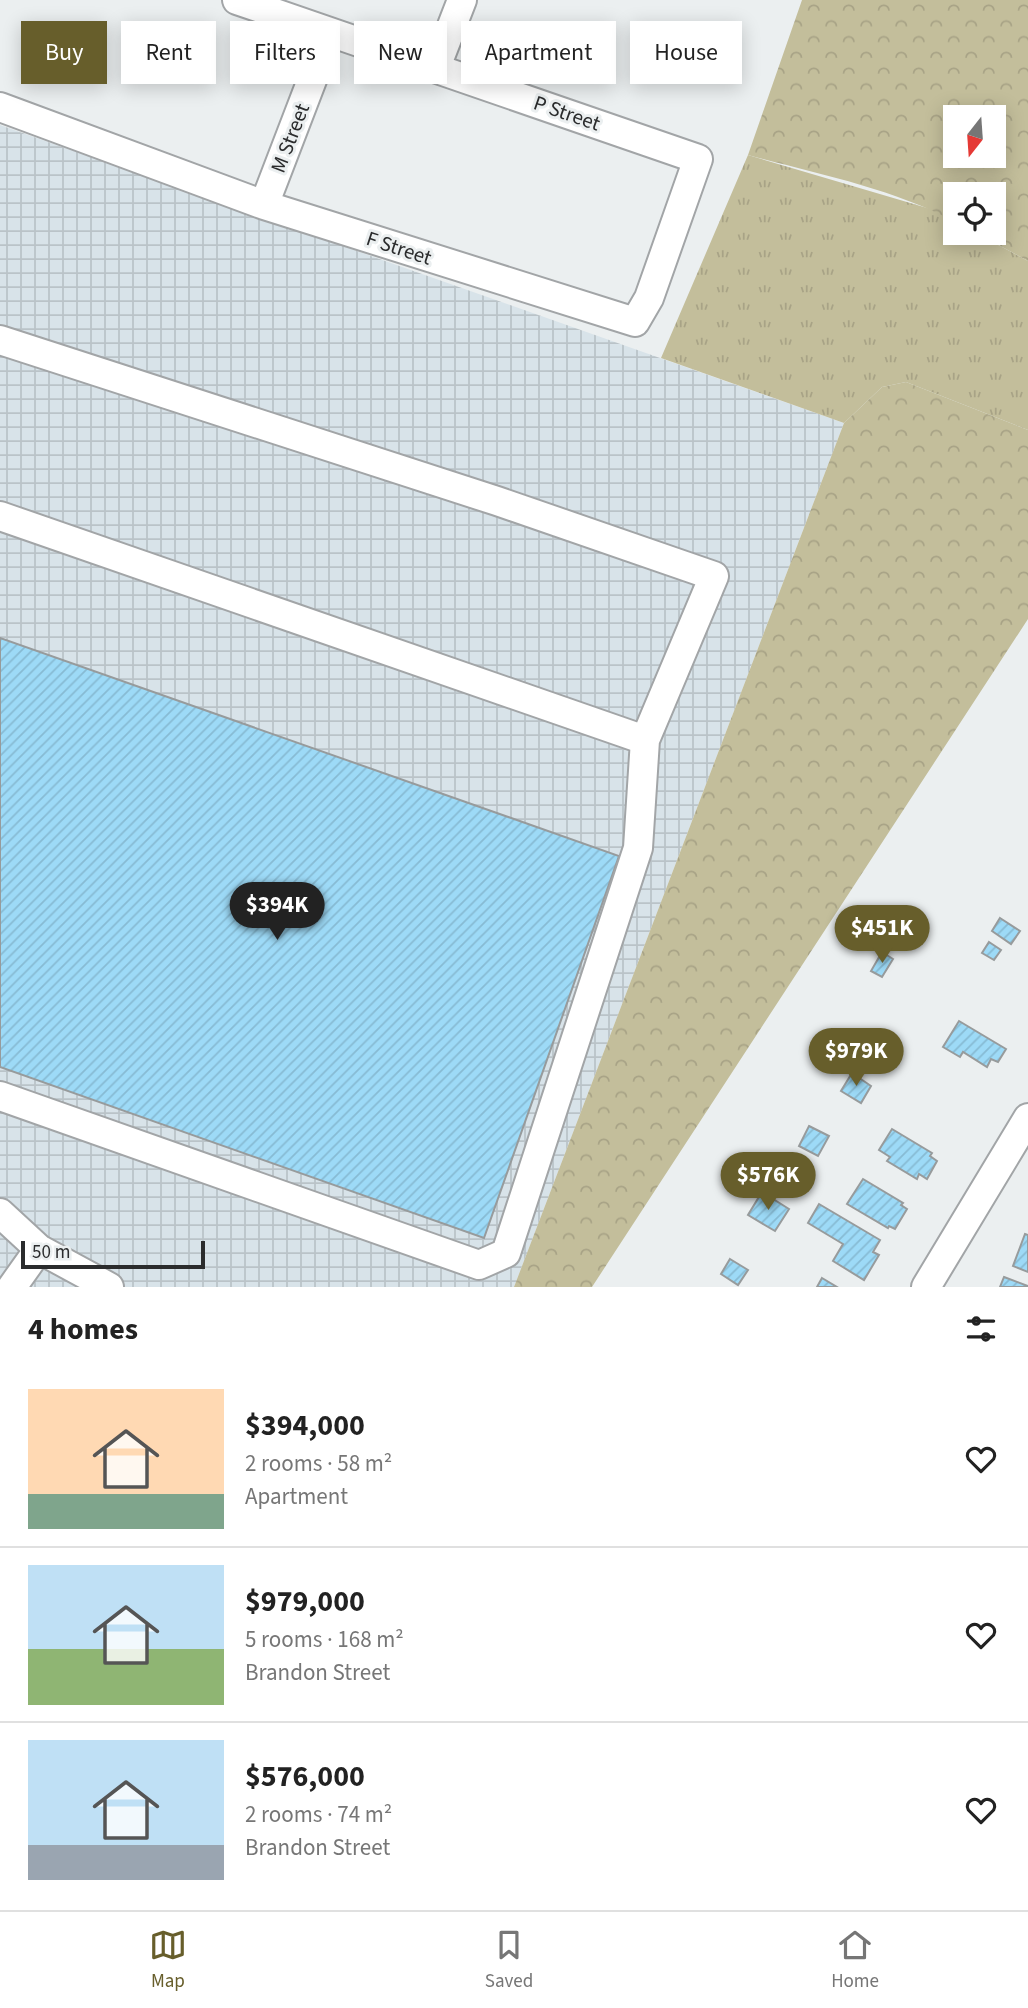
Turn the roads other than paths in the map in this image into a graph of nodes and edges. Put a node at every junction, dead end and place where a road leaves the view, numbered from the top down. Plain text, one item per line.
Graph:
1 (237, 0) edge
2 (462, 0) edge
3 (296, 21) edge
4 (447, 39) edge
5 (447, 71) edge
6 (310, 84) edge
7 (0, 107) edge
8 (698, 159) joint
9 (264, 205) junction
10 (0, 340) edge
11 (0, 516) edge
12 (645, 740) junction
13 (0, 1097) edge
14 (1028, 1118) edge
15 (0, 1213) edge
16 (39, 1249) junction
17 (12, 1287) edge
18 (109, 1287) edge
19 (926, 1287) edge

1 - 3 street, P Street
2 - 4 street
5 - 8 street, P Street
6 - 9 street, M Street
7 - 9 street, F Street
8 - 9 street, F Street
10 - 12 street
11 - 12 street
12 - 13 street
14 - 19 street
15 - 16 street
16 - 17 street
16 - 18 street

